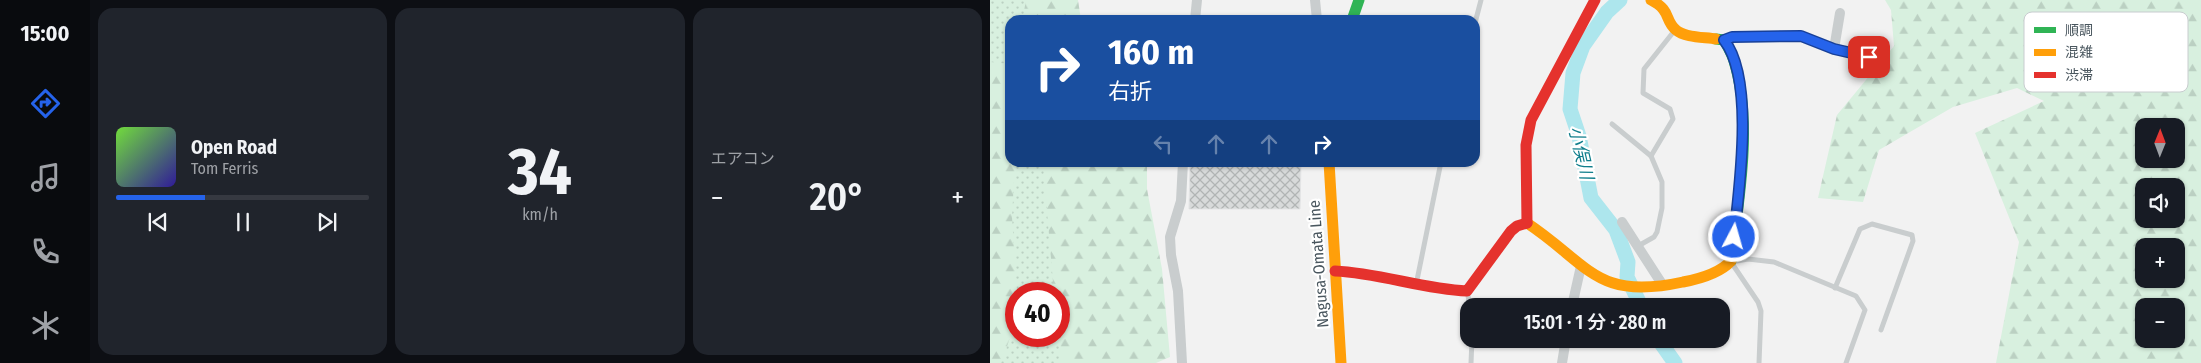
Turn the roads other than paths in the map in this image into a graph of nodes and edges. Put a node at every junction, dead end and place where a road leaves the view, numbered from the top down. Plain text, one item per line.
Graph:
1 (1197, 0) edge
2 (1316, 0) edge
3 (1360, 0) edge
4 (1481, 0) edge
5 (1595, 0) edge
6 (1651, 0) edge
7 (1840, 13) dead end
8 (1195, 15) edge
9 (1317, 15) edge
10 (1354, 15) edge
11 (1477, 15) edge
12 (1676, 30) junction
13 (1724, 40) junction
14 (1834, 49) junction
15 (1869, 57) dead end
16 (1612, 124) dead end
17 (1651, 156) junction
18 (1183, 167) edge
19 (1329, 167) edge
20 (1440, 167) edge
21 (1622, 222) dead end
22 (1527, 223) junction
23 (1638, 246) junction
24 (1731, 262) junction
25 (1581, 266) junction
26 (1335, 271) junction
27 (1656, 284) junction
28 (1416, 286) junction
29 (1835, 288) junction
30 (1467, 291) junction
31 (1468, 298) edge
32 (1574, 298) edge
33 (1882, 330) dead end
34 (1471, 348) edge
35 (1564, 348) edge
36 (1182, 363) edge
37 (1341, 363) edge
38 (1470, 363) edge
39 (1562, 363) edge
40 (1759, 363) edge
41 (1846, 363) edge

1 - 8 street
2 - 9 street
3 - 10 street
4 - 11 lane
5 - 22 street
6 - 12 street
7 - 14 street
12 - 13 street
12 - 17 lane
13 - 14 lane
13 - 24 street
14 - 15 lane
16 - 17 lane
17 - 23 lane
18 - 36 street
19 - 26 street, Nagusa-Omata Line
20 - 28 lane
21 - 23 street
22 - 25 street
22 - 30 street
23 - 27 street
24 - 27 street
24 - 29 lane
24 - 40 lane
25 - 27 street
25 - 32 street
26 - 28 street
26 - 37 street, Nagusa-Omata Line
28 - 30 street
29 - 33 lane
29 - 41 lane
30 - 31 lane
34 - 38 lane
35 - 39 street

